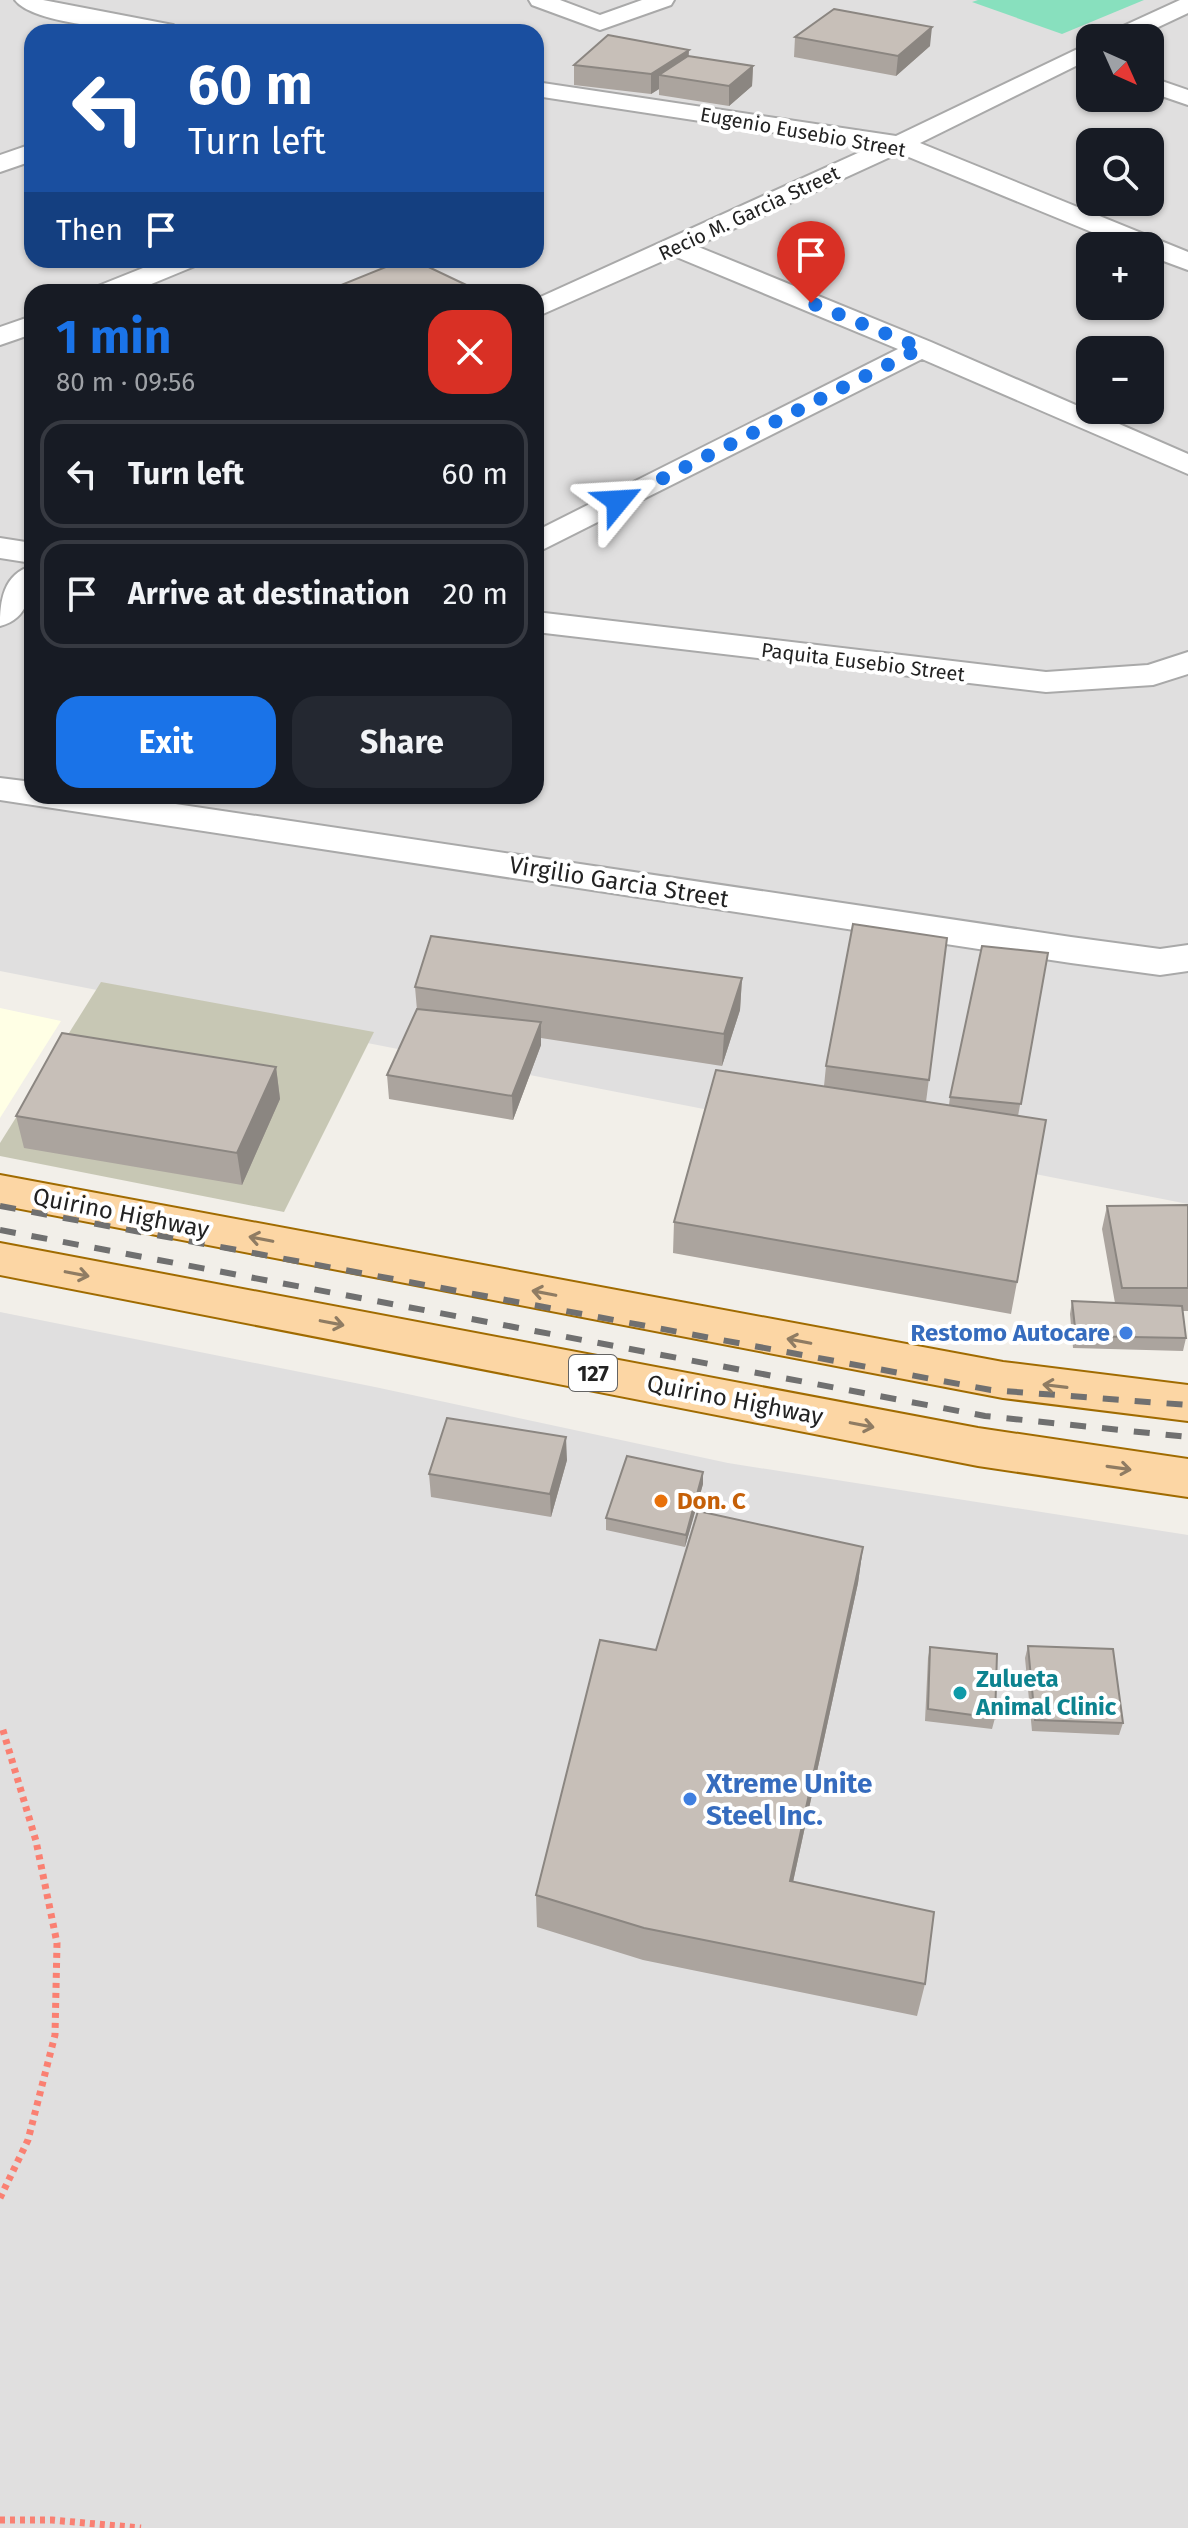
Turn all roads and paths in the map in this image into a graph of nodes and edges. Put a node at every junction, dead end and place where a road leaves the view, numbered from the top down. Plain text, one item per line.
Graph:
1 (540, 0) edge
2 (663, 0) edge
3 (1188, 5) edge
4 (28, 9) edge
5 (123, 24) edge
6 (1147, 24) edge
7 (1076, 61) edge
8 (1164, 89) edge
9 (544, 90) edge
10 (581, 96) junction
11 (1188, 98) edge
12 (544, 112) edge
13 (899, 144) junction
14 (24, 155) edge
15 (0, 164) edge
16 (1115, 232) edge
17 (674, 247) junction
18 (1164, 252) edge
19 (1188, 262) edge
20 (166, 268) edge
21 (128, 284) edge
22 (544, 305) edge
23 (24, 327) edge
24 (0, 337) edge
25 (921, 348) junction
26 (1188, 465) edge
27 (544, 539) edge
28 (0, 548) edge
29 (24, 552) edge
30 (24, 586) edge
31 (0, 616) edge
32 (544, 623) edge
33 (1188, 662) edge
34 (0, 789) edge
35 (24, 792) edge
36 (102, 804) edge
37 (1188, 958) edge
38 (0, 1190) edge
39 (0, 1259) edge
40 (1188, 1403) edge
41 (1188, 1478) edge
42 (2, 1727) dead end
43 (0, 2198) edge
44 (0, 2520) edge
45 (141, 2528) edge

1 - 2 street
3 - 6 street
4 - 5 street
7 - 13 street, Recio M. Garcia Street
8 - 11 street
9 - 10 street, Eugenio Eusebio Street
10 - 12 street
10 - 13 street, Eugenio Eusebio Street
13 - 16 street, Eugenio Eusebio Street
13 - 17 street, Recio M. Garcia Street
14 - 15 street
17 - 22 street, Recio M. Garcia Street
17 - 25 street
18 - 19 street, Eugenio Eusebio Street
20 - 21 street
23 - 24 street
25 - 26 street
25 - 27 street
28 - 29 street
30 - 31 street
32 - 33 street, Paquita Eusebio Street
34 - 35 street
36 - 37 street, Virgilio Garcia Street
40 -> 38 main road, Quirino Highway
39 -> 41 main road, Quirino Highway / 127
42 - 43 path
44 - 45 path

